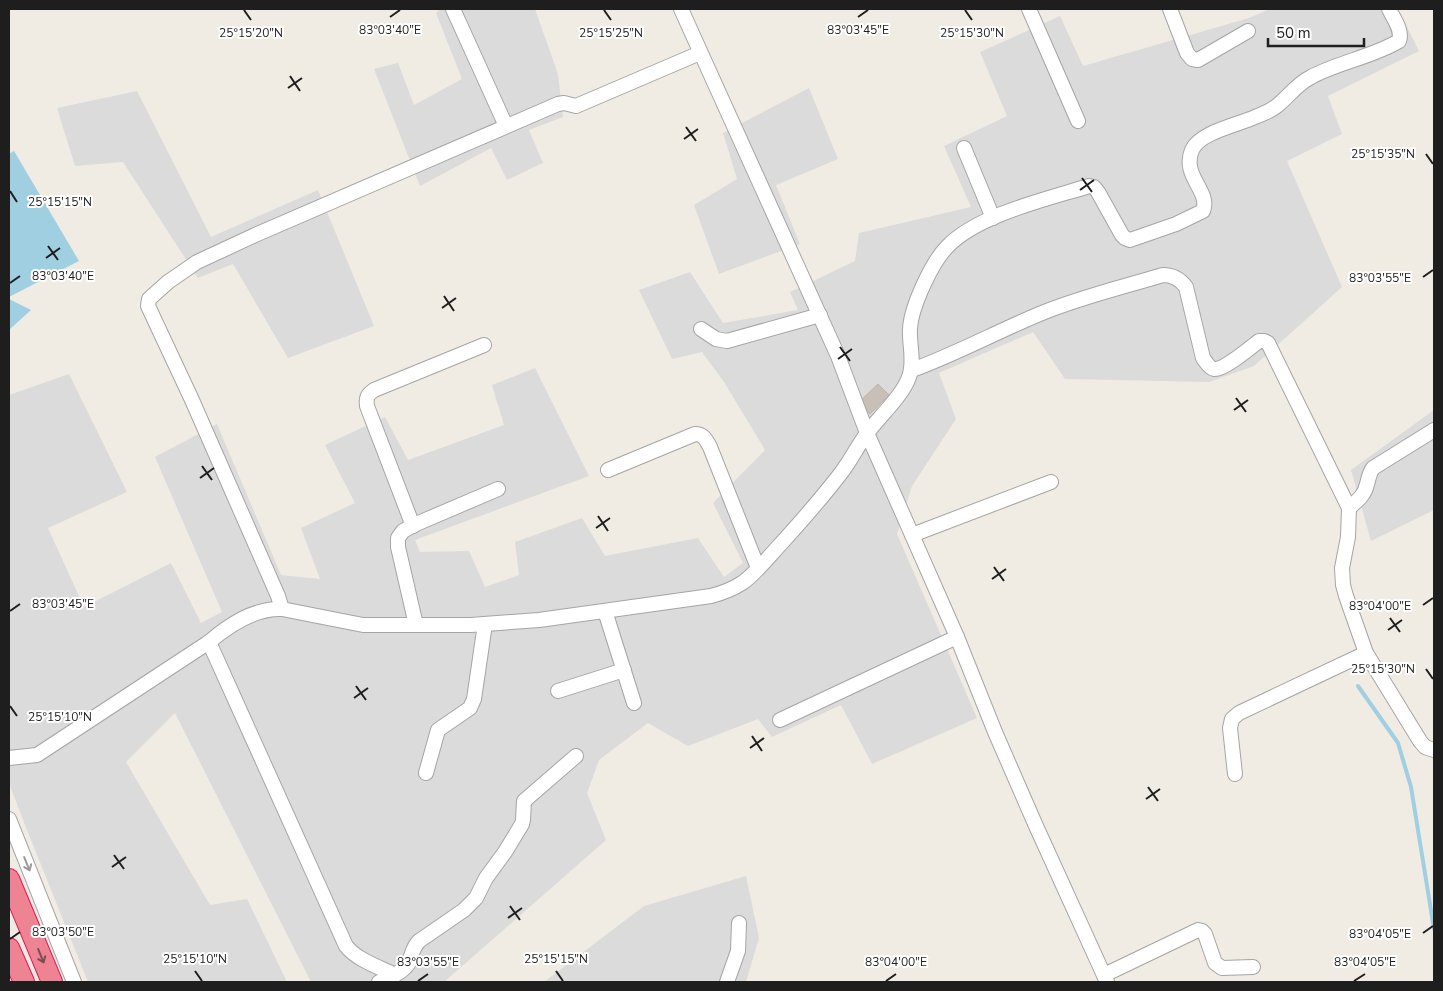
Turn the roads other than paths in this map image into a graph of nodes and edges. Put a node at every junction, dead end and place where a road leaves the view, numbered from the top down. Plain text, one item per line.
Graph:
1 (453, 9) edge
2 (681, 9) edge
3 (1029, 9) edge
4 (1170, 9) edge
5 (1389, 9) edge
6 (1248, 31) dead end
7 (700, 52) junction
8 (1078, 121) dead end
9 (506, 126) junction
10 (964, 148) dead end
11 (993, 218) junction
12 (820, 315) junction
13 (701, 329) dead end
14 (484, 345) dead end
15 (912, 370) junction
16 (1434, 430) edge
17 (867, 433) junction
18 (608, 470) dead end
19 (1051, 482) dead end
20 (498, 489) dead end
21 (1349, 508) junction
22 (413, 526) junction
23 (912, 535) junction
24 (758, 568) junction
25 (282, 609) junction
26 (605, 611) junction
27 (485, 624) junction
28 (416, 625) junction
29 (956, 636) junction
30 (208, 642) junction
31 (1366, 653) junction
32 (624, 670) junction
33 (558, 691) dead end
34 (634, 703) dead end
35 (780, 720) dead end
36 (1434, 750) edge
37 (576, 756) dead end
38 (9, 758) edge
39 (426, 773) dead end
40 (1235, 774) dead end
41 (9, 819) edge
42 (9, 879) edge
43 (738, 923) dead end
44 (9, 948) edge
45 (1253, 967) dead end
46 (395, 975) junction
47 (1106, 978) edge
48 (24, 982) edge
49 (52, 982) edge
50 (74, 982) edge
51 (379, 982) edge
52 (727, 982) edge

1 - 9 street
2 - 7 street
3 - 8 street
4 - 6 street
5 - 11 street
7 - 9 street
7 - 12 street
9 - 25 street
10 - 11 street
11 - 15 street
12 - 13 street
12 - 17 street
14 - 22 street
15 - 17 street
15 - 21 street
16 - 21 street
17 - 23 street
17 - 24 street
18 - 24 street
19 - 23 street
20 - 22 street
21 - 31 street
22 - 28 street
23 - 29 street
24 - 26 street
25 - 28 street
25 - 30 street
26 - 27 street
26 - 32 street
27 - 28 street
27 - 39 street
29 - 35 street
29 - 47 street
30 - 38 street
30 - 46 street
31 - 36 street
31 - 40 street
32 - 33 street
32 - 34 street
37 - 46 street
41 -> 50 street
42 -> 49 highway
43 - 52 street
44 - 48 highway
45 - 47 street
46 - 51 street

